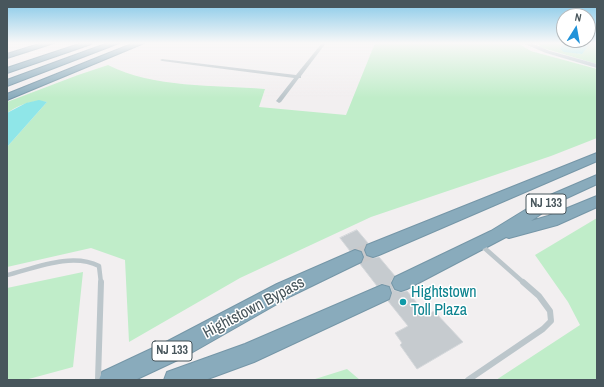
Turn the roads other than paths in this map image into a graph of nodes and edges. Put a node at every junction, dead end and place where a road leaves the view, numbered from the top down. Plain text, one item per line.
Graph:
1 (21, 61) edge
2 (36, 61) edge
3 (55, 61) edge
4 (67, 61) edge
5 (83, 61) edge
6 (96, 61) edge
7 (171, 61) edge
8 (310, 61) edge
9 (580, 61) edge
10 (7, 65) edge
11 (597, 66) edge
12 (7, 71) edge
13 (299, 76) junction
14 (7, 78) edge
15 (7, 83) edge
16 (7, 90) edge
17 (7, 97) edge
18 (279, 101) dead end
19 (597, 157) edge
20 (597, 179) edge
21 (597, 201) edge
22 (497, 235) junction
23 (479, 244) junction
24 (7, 275) edge
25 (401, 283) dead end
26 (382, 293) dead end
27 (246, 354) junction
28 (98, 380) edge
29 (110, 380) edge
30 (174, 380) edge
31 (196, 380) edge
32 (468, 380) edge

1 - 10 highway
2 - 12 highway
3 - 14 highway
4 - 15 highway
5 - 16 highway
6 - 17 highway
7 - 13 street
8 - 13 street
9 - 11 street
13 - 18 street
19 - 29 highway, Hightstown Bypass / NJ 133
20 - 22 highway, NJ 133
21 - 22 highway
22 - 23 highway, NJ 133
23 - 25 highway, NJ 133
23 - 32 lane
24 - 28 lane
26 - 27 highway
27 - 30 highway
27 - 31 highway

